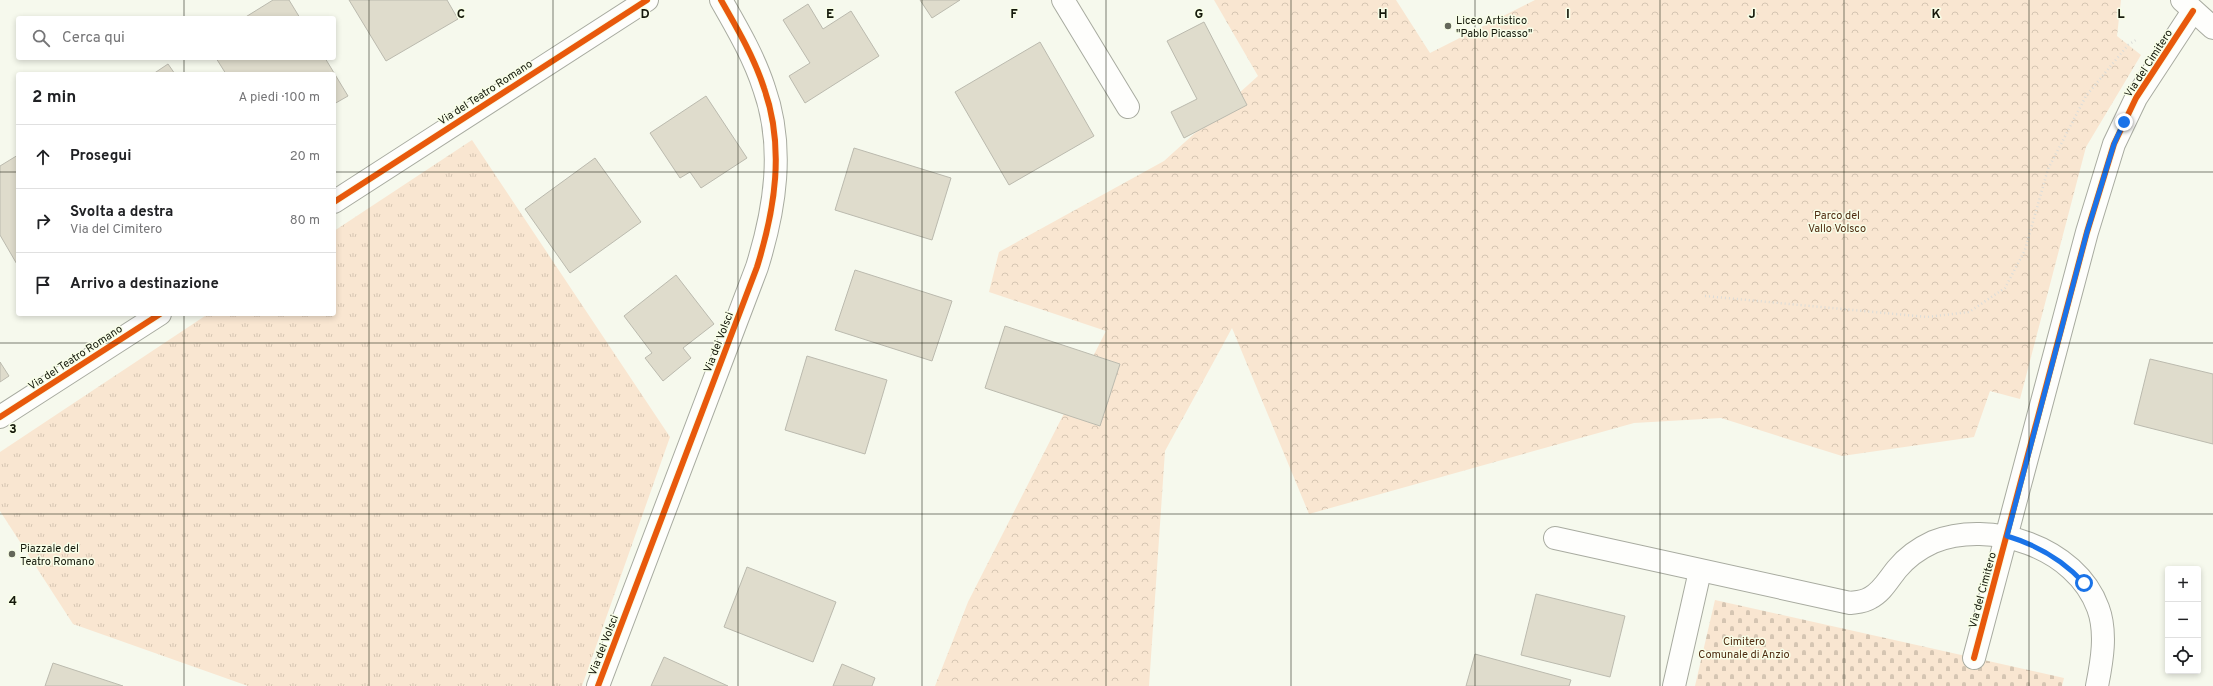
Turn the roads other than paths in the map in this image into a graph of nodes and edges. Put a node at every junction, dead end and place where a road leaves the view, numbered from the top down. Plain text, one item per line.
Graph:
1 (647, 0) edge
2 (721, 0) edge
3 (1063, 0) edge
4 (2187, 6) edge
5 (2213, 28) edge
6 (1128, 107) dead end
7 (336, 201) edge
8 (157, 316) edge
9 (0, 417) edge
10 (2007, 536) junction
11 (1555, 538) dead end
12 (1700, 571) junction
13 (1974, 658) dead end
14 (598, 686) edge
15 (1674, 686) edge
16 (2097, 686) edge

1 - 7 street, Via del Teatro Romano
2 - 14 street, Via dei Volsci
3 - 6 street
4 - 5 street
4 - 10 street, Via del Cimitero
8 - 9 street, Via del Teatro Romano
10 - 12 street
10 - 13 street, Via del Cimitero
10 - 16 street
11 - 12 street
12 - 15 street

